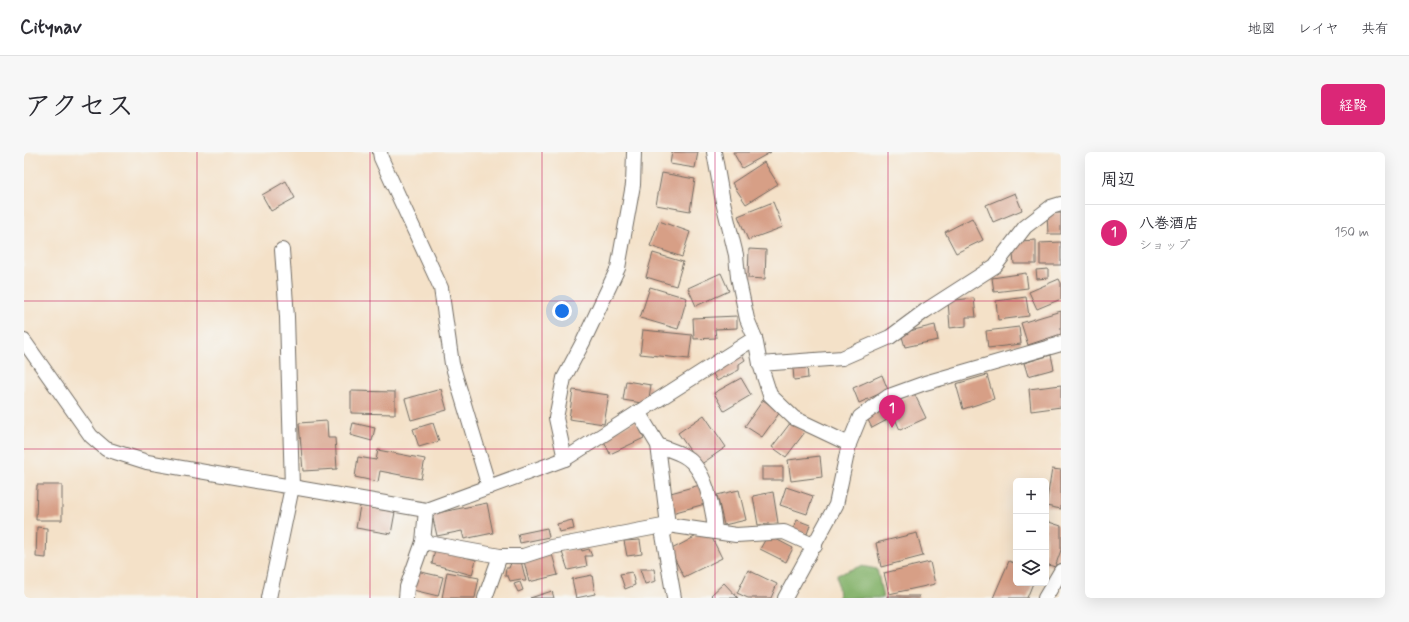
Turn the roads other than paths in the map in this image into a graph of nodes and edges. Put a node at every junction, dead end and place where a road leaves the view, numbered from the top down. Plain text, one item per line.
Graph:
1 (380, 152) edge
2 (634, 152) edge
3 (714, 152) edge
4 (1061, 204) edge
5 (282, 250) dead end
6 (755, 338) junction
7 (24, 342) edge
8 (1061, 344) edge
9 (760, 364) junction
10 (638, 412) junction
11 (849, 444) junction
12 (658, 445) junction
13 (565, 459) junction
14 (292, 487) junction
15 (489, 487) junction
16 (426, 510) junction
17 (668, 526) junction
18 (715, 531) junction
19 (423, 542) junction
20 (815, 546) junction
21 (500, 556) junction
22 (1061, 573) edge
23 (269, 598) edge
24 (406, 598) edge
25 (485, 598) edge
26 (674, 598) edge
27 (785, 598) edge
28 (1045, 598) edge

1 - 15 street
2 - 13 street
3 - 6 street
4 - 9 street
5 - 14 street
6 - 9 street
6 - 10 street
7 - 14 street
8 - 11 street
9 - 11 street
10 - 12 street
10 - 13 street
11 - 20 street
12 - 17 street
12 - 18 street
13 - 15 street
14 - 16 street
14 - 23 street
15 - 16 street
16 - 19 street
17 - 18 street
17 - 21 street
17 - 26 street
18 - 20 street
19 - 21 street
19 - 24 street
20 - 27 street
21 - 25 street
22 - 28 street

